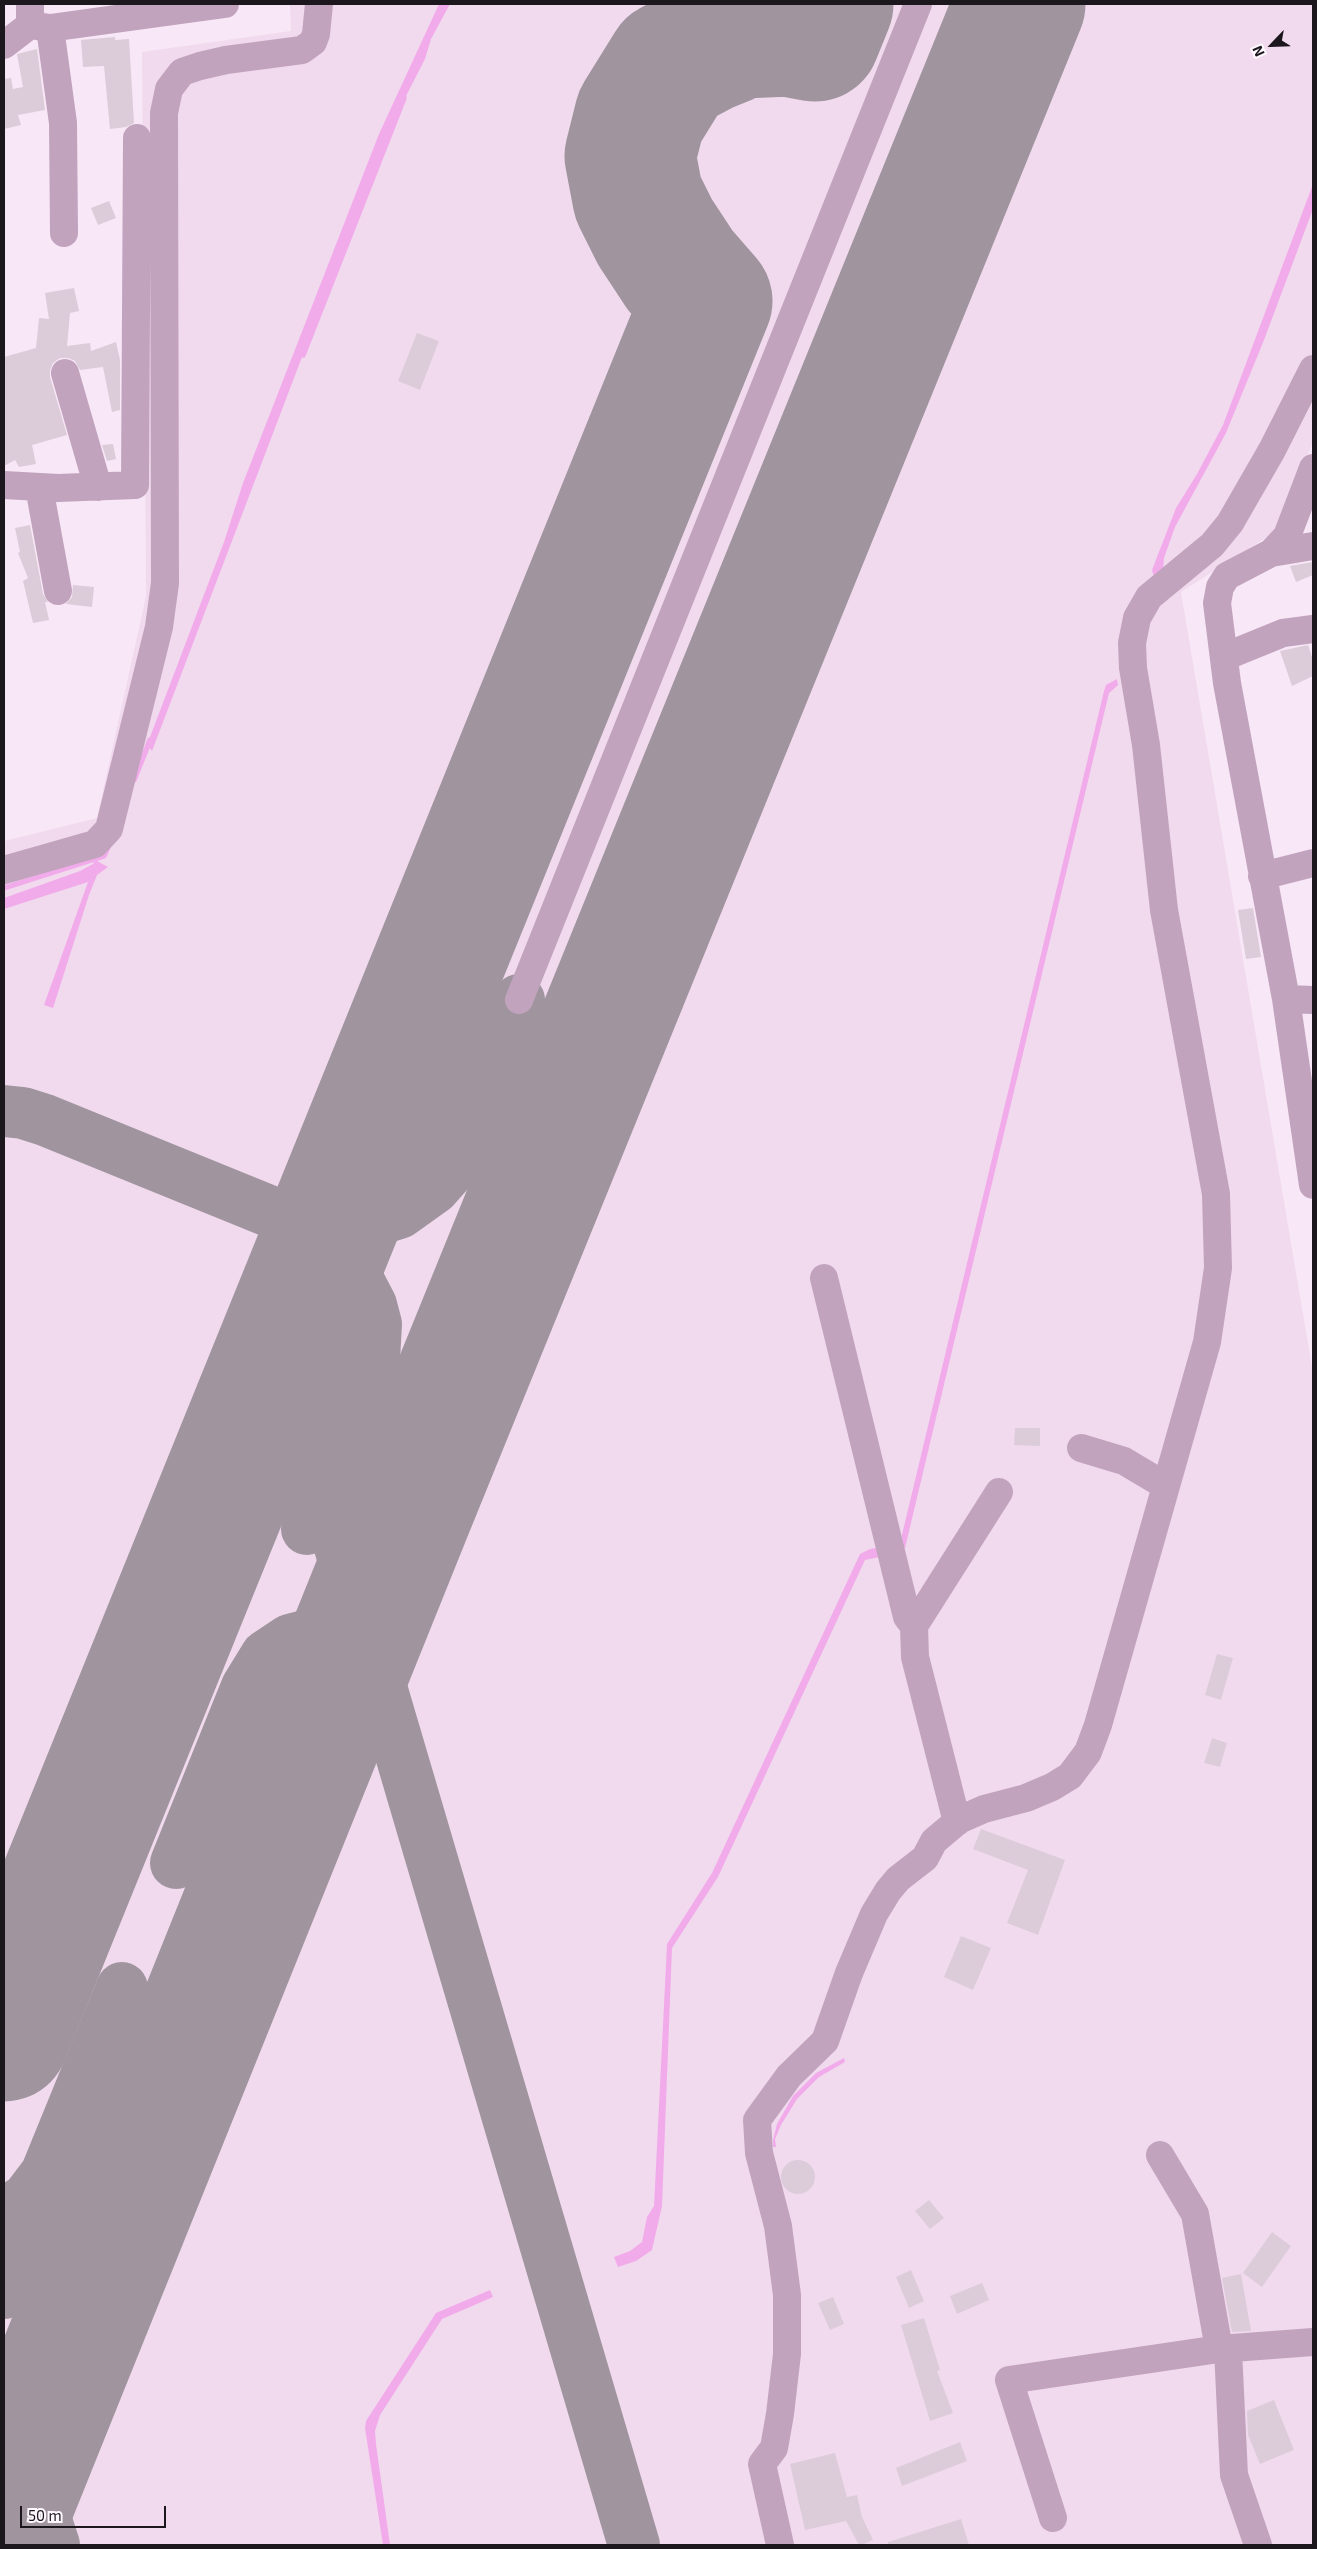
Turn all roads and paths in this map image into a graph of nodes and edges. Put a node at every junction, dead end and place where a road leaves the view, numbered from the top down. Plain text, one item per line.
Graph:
1 (225, 4) edge
2 (319, 4) edge
3 (918, 4) edge
4 (37, 19) edge
5 (4, 45) edge
6 (137, 138) dead end
7 (64, 233) dead end
8 (1313, 369) edge
9 (65, 373) dead end
10 (1313, 468) edge
11 (4, 485) edge
12 (39, 487) junction
13 (98, 487) junction
14 (1313, 546) edge
15 (1271, 553) junction
16 (58, 591) dead end
17 (1313, 629) edge
18 (1224, 657) junction
19 (1313, 863) edge
20 (4, 870) edge
21 (1262, 876) junction
22 (1286, 999) junction
23 (519, 1000) dead end
24 (1313, 1000) edge
25 (1313, 1178) edge
26 (824, 1278) dead end
27 (1081, 1448) dead end
28 (1166, 1486) junction
29 (999, 1492) dead end
30 (914, 1626) junction
31 (957, 1822) junction
32 (1160, 2156) dead end
33 (1313, 2342) edge
34 (1224, 2349) junction
35 (1053, 2518) dead end
36 (780, 2545) edge
37 (1258, 2545) edge

1 - 4 street
2 - 20 street
3 - 23 street
4 - 5 street
4 - 7 street
6 - 13 street
8 - 28 street
9 - 13 street
10 - 15 street
11 - 12 street
12 - 13 street
12 - 16 street
14 - 15 street
15 - 18 street
17 - 18 street
18 - 21 street
19 - 21 street
21 - 22 street
22 - 24 street
22 - 25 street
26 - 30 street
27 - 28 street
28 - 31 street
29 - 30 street
30 - 31 street
31 - 36 street
32 - 34 street
33 - 34 street
34 - 35 street
34 - 37 street

